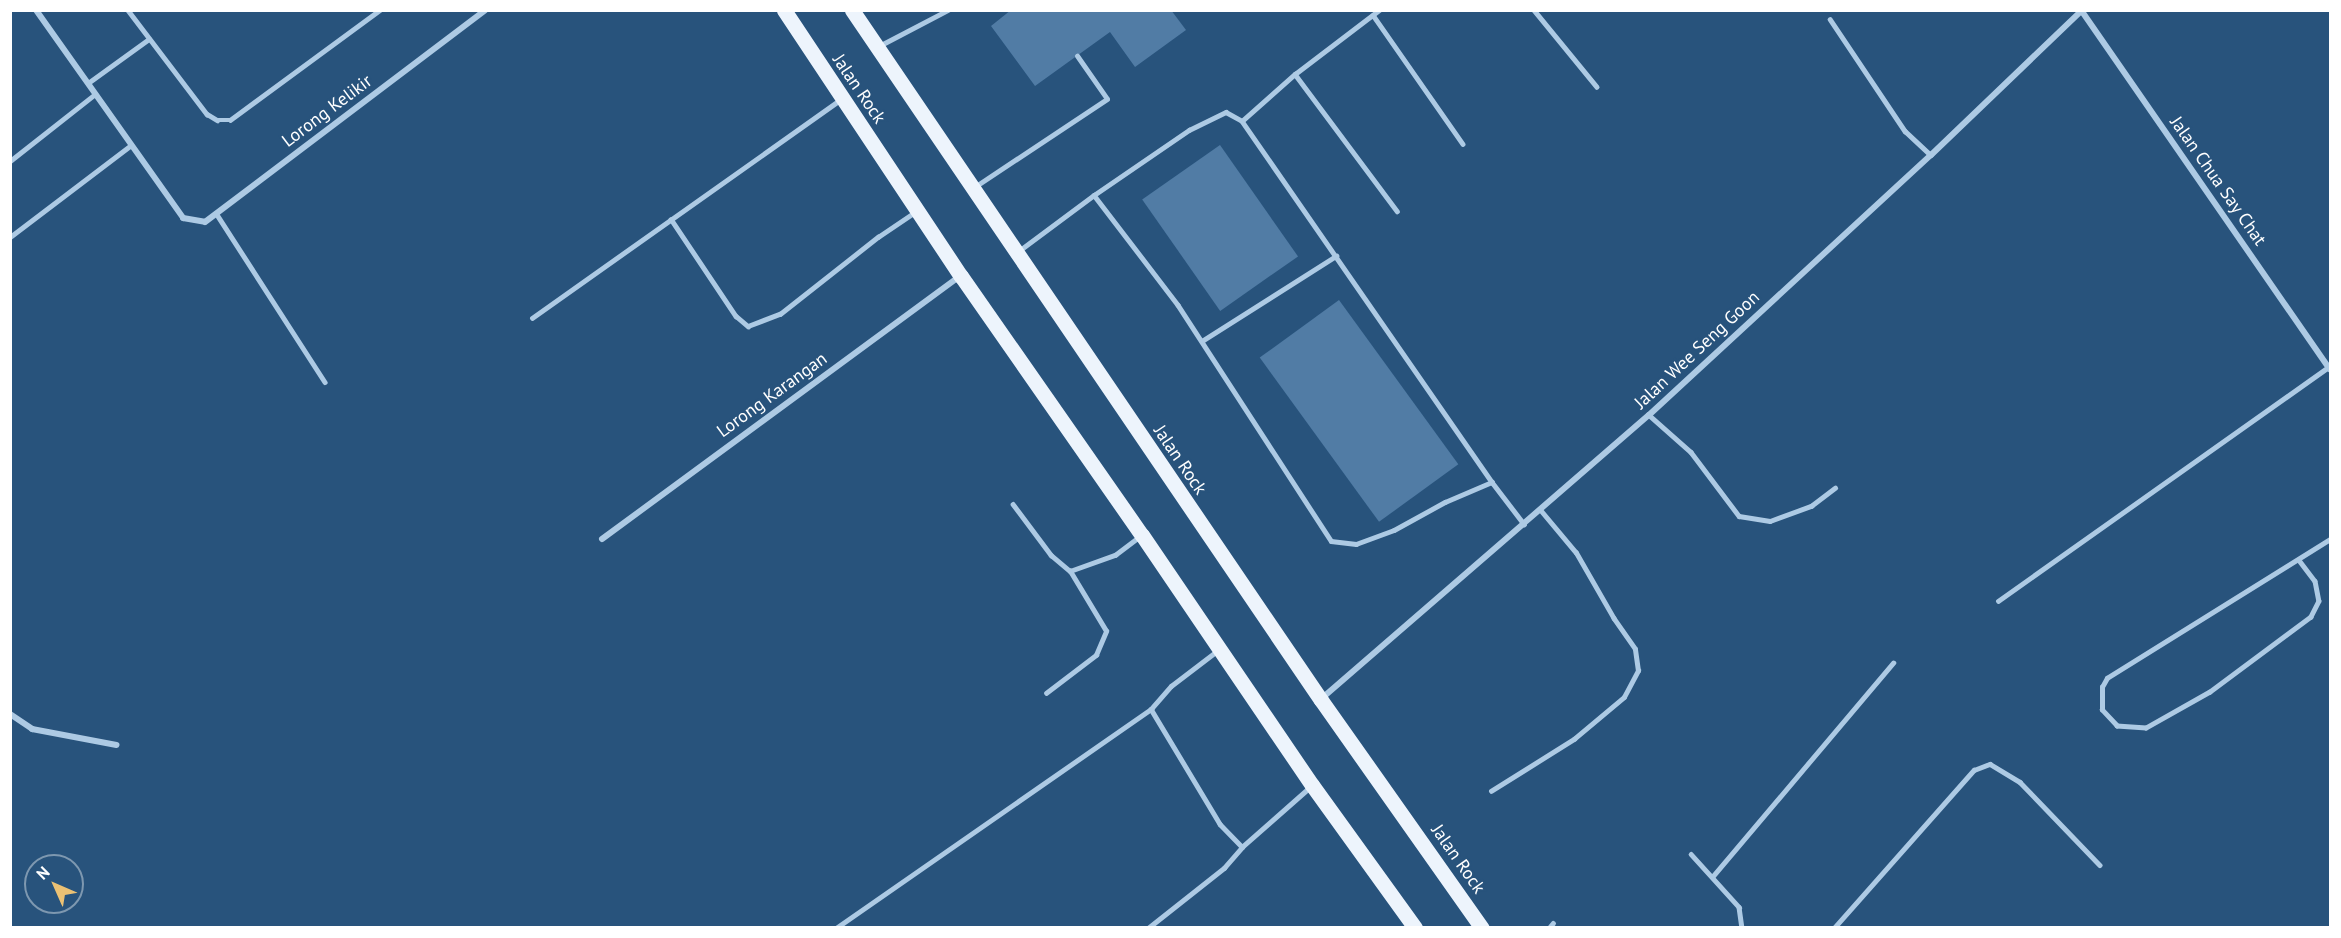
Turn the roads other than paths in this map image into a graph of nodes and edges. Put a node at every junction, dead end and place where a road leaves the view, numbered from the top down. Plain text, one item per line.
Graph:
1 (36, 10) edge
2 (128, 10) edge
3 (380, 10) edge
4 (485, 10) edge
5 (784, 10) edge
6 (852, 10) edge
7 (948, 10) edge
8 (1379, 10) edge
9 (1534, 10) edge
10 (2081, 11) edge
11 (1373, 15) junction
12 (1830, 19) dead end
13 (149, 39) junction
14 (876, 47) junction
15 (1077, 56) dead end
16 (1295, 74) junction
17 (88, 83) junction
18 (1597, 87) dead end
19 (95, 94) junction
20 (841, 99) junction
21 (1242, 121) junction
22 (1463, 144) dead end
23 (132, 146) junction
24 (1931, 155) junction
25 (10, 161) edge
26 (972, 189) junction
27 (1094, 195) junction
28 (917, 210) junction
29 (1396, 211) dead end
30 (216, 213) junction
31 (671, 219) junction
32 (10, 237) edge
33 (1016, 254) junction
34 (1336, 256) junction
35 (961, 276) junction
36 (532, 318) dead end
37 (1202, 341) junction
38 (2330, 368) edge
39 (325, 382) dead end
40 (1649, 415) junction
41 (1492, 482) junction
42 (1835, 488) dead end
43 (1013, 504) dead end
44 (1540, 510) junction
45 (1524, 524) junction
46 (1142, 535) junction
47 (602, 539) dead end
48 (2331, 539) edge
49 (2299, 560) junction
50 (1070, 571) junction
51 (1998, 601) dead end
52 (1219, 649) junction
53 (1893, 663) dead end
54 (1046, 693) dead end
55 (1321, 700) junction
56 (1150, 709) junction
57 (10, 714) edge
58 (117, 745) dead end
59 (1312, 785) junction
60 (1491, 791) dead end
61 (1242, 847) junction
62 (1691, 854) dead end
63 (2100, 865) dead end
64 (1713, 876) junction
65 (836, 927) edge
66 (1148, 927) edge
67 (1414, 927) edge
68 (1482, 927) edge
69 (1742, 927) edge
70 (1834, 927) edge

1 - 17 street
2 - 13 lane
3 - 13 lane
4 - 30 street, Lorong Kelikir
5 - 20 main road, Jalan Rock
6 - 14 main road, Jalan Rock
7 - 14 lane
8 - 11 lane
9 - 18 lane
10 - 24 street, Jalan Wee Seng Goon
10 - 38 street, Jalan Chua Say Chat
11 - 16 lane
11 - 22 lane
12 - 24 lane
13 - 17 lane
14 - 26 main road, Jalan Rock
15 - 26 lane
16 - 21 lane
16 - 29 lane
17 - 19 street
19 - 23 street
19 - 25 lane
20 - 28 main road, Jalan Rock
20 - 31 lane
21 - 27 lane
21 - 34 lane
23 - 30 street, Lorong Kelikir
23 - 32 lane
24 - 40 street, Jalan Wee Seng Goon
26 - 33 main road, Jalan Rock
27 - 33 lane
27 - 37 lane
28 - 31 lane
28 - 35 main road, Jalan Rock
30 - 39 lane
31 - 36 lane
33 - 55 main road, Jalan Rock
34 - 37 lane
34 - 41 lane
35 - 46 main road, Jalan Rock
35 - 47 street, Lorong Karangan
37 - 41 lane
38 - 51 lane
40 - 42 lane
40 - 44 street, Jalan Wee Seng Goon
41 - 45 lane
43 - 50 lane
44 - 45 street, Jalan Wee Seng Goon
44 - 60 lane
45 - 55 street, Jalan Wee Seng Goon
46 - 50 lane
46 - 52 main road, Jalan Rock
48 - 49 lane
49 - 49 lane
50 - 54 lane
52 - 56 lane
52 - 59 main road, Jalan Rock
53 - 64 lane
55 - 68 main road, Jalan Rock
56 - 61 lane
56 - 65 lane
57 - 58 street
59 - 61 lane
59 - 67 main road, Jalan Rock
61 - 66 lane
62 - 64 lane
63 - 70 lane
64 - 69 lane

